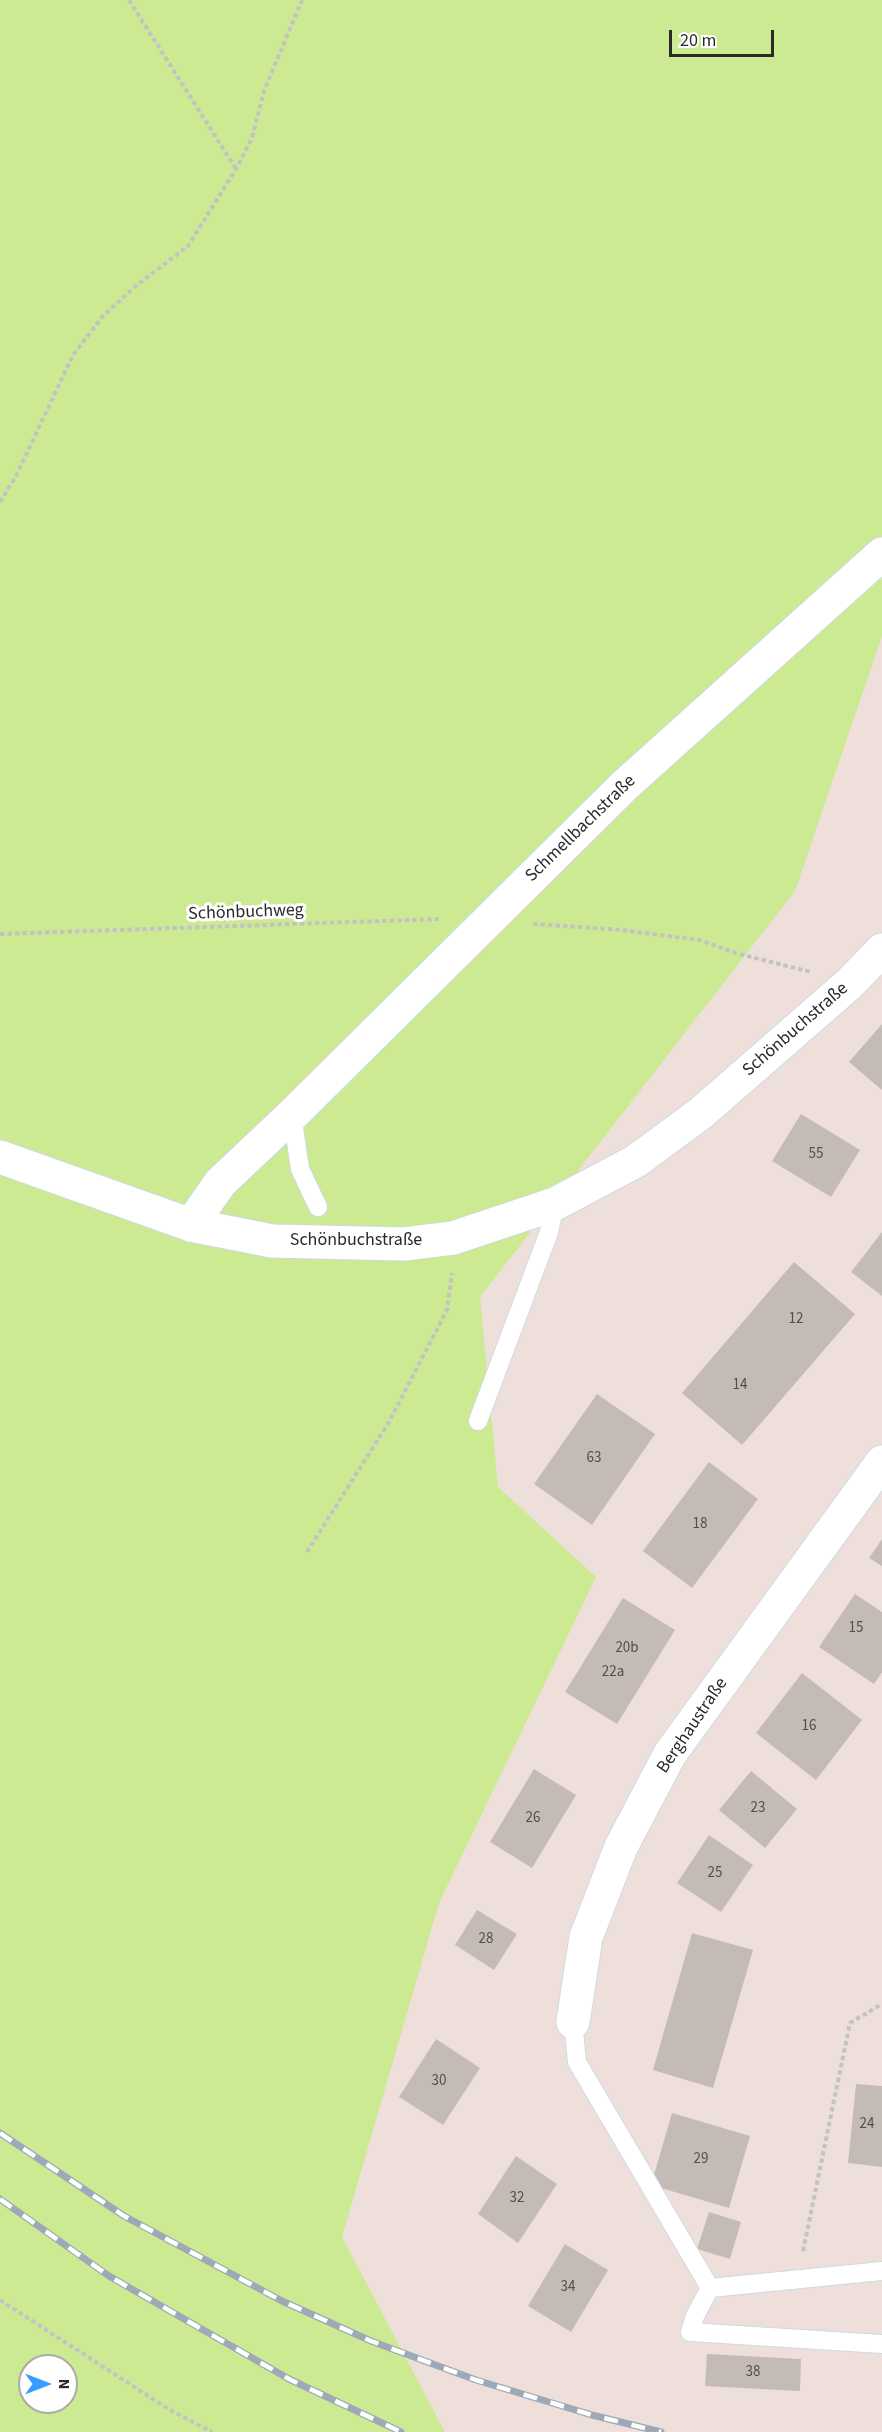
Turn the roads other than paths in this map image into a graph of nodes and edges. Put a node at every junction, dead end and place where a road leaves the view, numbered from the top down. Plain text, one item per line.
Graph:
1 (879, 557) edge
2 (882, 950) edge
3 (292, 1115) junction
4 (0, 1157) edge
5 (555, 1204) junction
6 (318, 1207) dead end
7 (191, 1225) junction
8 (478, 1421) dead end
9 (882, 1462) edge
10 (573, 2022) joint
11 (882, 2271) edge
12 (710, 2288) junction
13 (882, 2344) edge

1 - 3 street, Schmellbachstraße
2 - 5 street, Schönbuchstraße
3 - 6 lane
3 - 7 street, Schmellbachstraße
4 - 7 street, Schönbuchstraße
5 - 7 street, Schönbuchstraße
5 - 8 lane
9 - 10 street, Berghaustraße
10 - 12 lane
11 - 12 lane
12 - 13 lane

